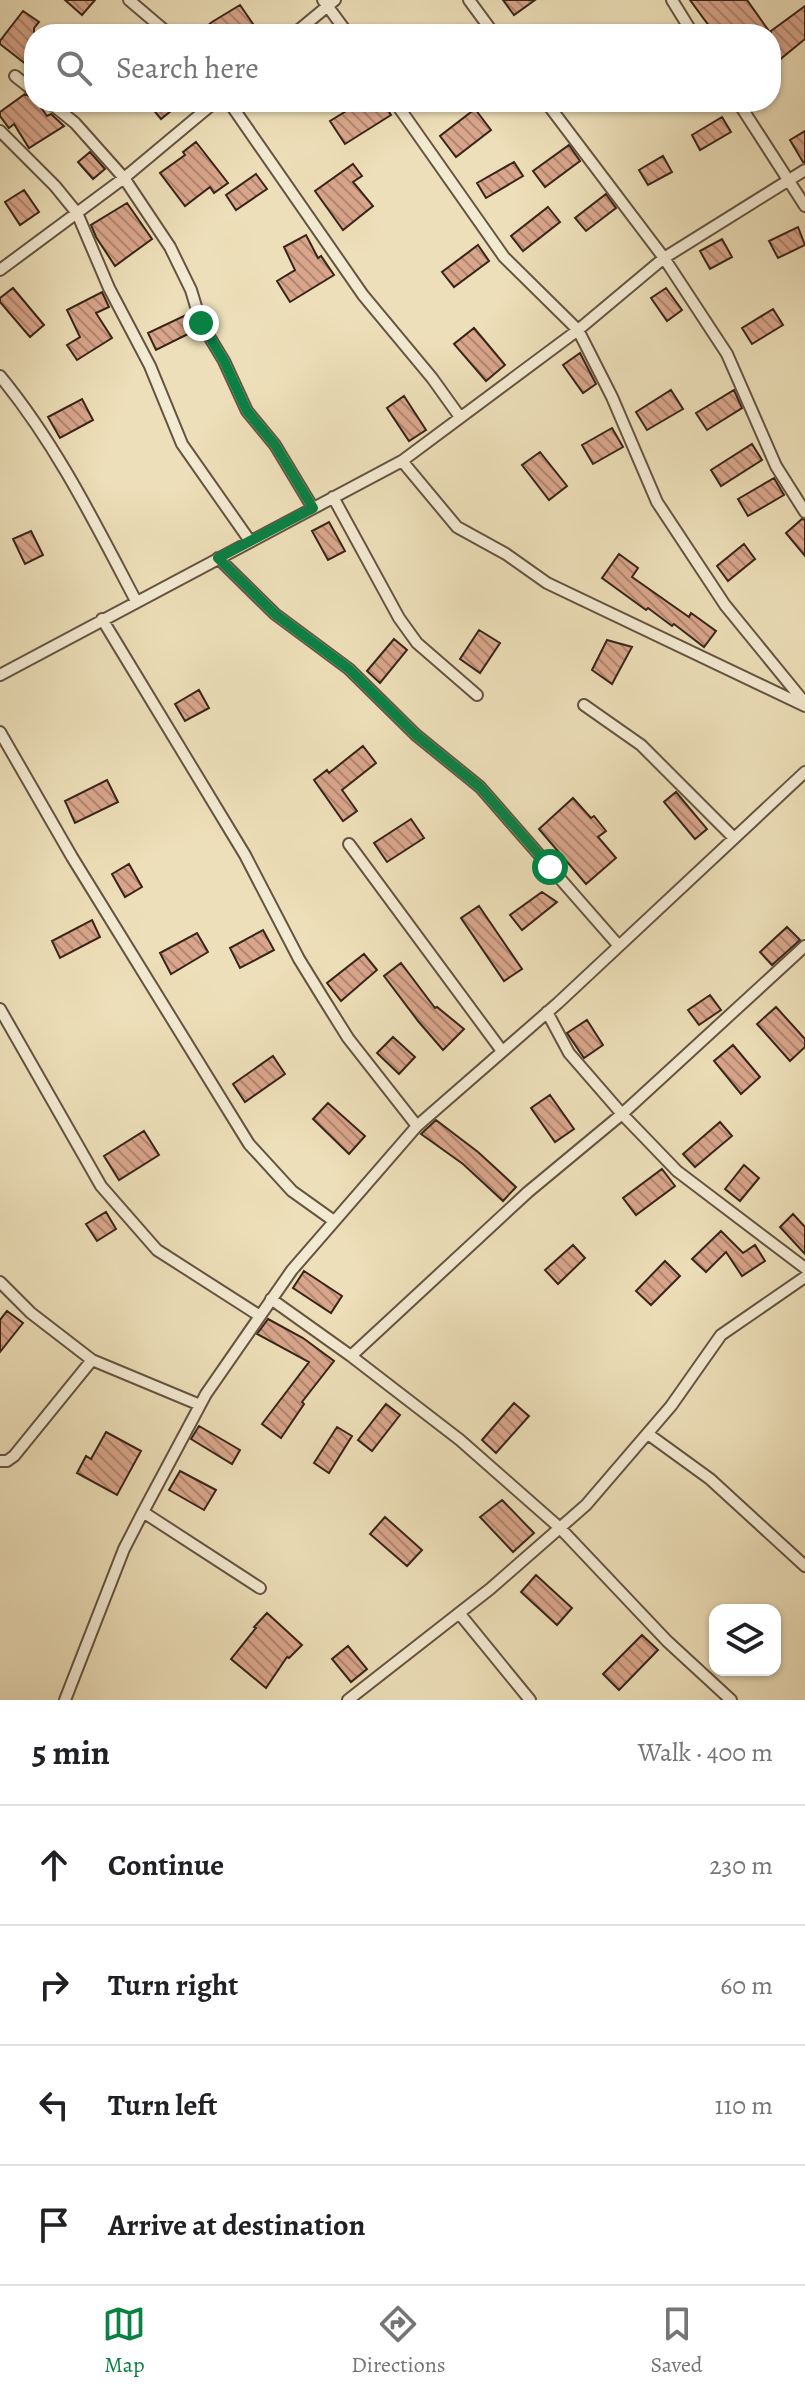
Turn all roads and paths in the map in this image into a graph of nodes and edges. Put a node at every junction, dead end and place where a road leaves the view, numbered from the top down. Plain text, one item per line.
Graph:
1 (129, 0) edge
2 (469, 0) edge
3 (672, 0) edge
4 (329, 2) edge
5 (157, 24) edge
6 (305, 24) edge
7 (342, 24) edge
8 (487, 24) edge
9 (687, 24) edge
10 (15, 76) dead end
11 (24, 83) edge
12 (61, 112) edge
13 (203, 112) edge
14 (236, 112) edge
15 (402, 112) edge
16 (554, 112) edge
17 (745, 112) edge
18 (0, 131) edge
19 (805, 170) edge
20 (124, 178) junction
21 (789, 179) junction
22 (805, 206) edge
23 (77, 213) junction
24 (664, 258) junction
25 (0, 270) edge
26 (578, 330) junction
27 (0, 376) edge
28 (460, 417) junction
29 (402, 461) junction
30 (333, 497) junction
31 (313, 508) junction
32 (805, 512) edge
33 (250, 541) junction
34 (218, 558) junction
35 (136, 601) junction
36 (102, 619) junction
37 (0, 675) edge
38 (477, 695) dead end
39 (584, 705) dead end
40 (805, 705) edge
41 (0, 732) edge
42 (805, 772) edge
43 (734, 838) junction
44 (349, 844) dead end
45 (619, 946) junction
46 (805, 946) edge
47 (0, 1009) edge
48 (547, 1012) junction
49 (502, 1051) junction
50 (622, 1114) junction
51 (417, 1126) junction
52 (334, 1221) junction
53 (805, 1268) edge
54 (805, 1277) edge
55 (0, 1282) edge
56 (271, 1299) junction
57 (260, 1316) junction
58 (351, 1356) junction
59 (92, 1360) junction
60 (200, 1405) junction
61 (648, 1434) junction
62 (0, 1461) edge
63 (143, 1512) junction
64 (560, 1528) junction
65 (805, 1566) edge
66 (260, 1588) dead end
67 (459, 1613) junction
68 (360, 1696) edge
69 (65, 1700) edge
70 (348, 1700) edge
71 (530, 1700) edge
72 (731, 1700) edge

1 - 5 street
2 - 8 street
3 - 9 street
4 - 6 street
4 - 7 street
10 - 11 street
12 - 20 street
13 - 20 street
14 - 28 street
15 - 26 street
16 - 24 street
17 - 21 street
18 - 23 street
19 - 21 street
20 - 23 street
20 - 31 street
21 - 22 street
21 - 24 street
23 - 25 street
23 - 33 street
24 - 26 street
24 - 32 street
26 - 28 street
26 - 40 street
27 - 35 street
28 - 29 street
29 - 30 street
29 - 40 street
30 - 31 street
30 - 38 street
31 - 33 street
33 - 34 street
34 - 35 street
34 - 45 street
35 - 36 street
36 - 37 street
36 - 51 street
39 - 43 street
41 - 52 street
42 - 43 street
43 - 45 street
44 - 49 street
45 - 48 street
46 - 50 street
47 - 57 street
48 - 49 street
48 - 50 street
49 - 51 street
50 - 53 street
50 - 58 street
51 - 52 street
52 - 56 street
54 - 61 street
55 - 59 street
56 - 57 street
56 - 58 street
57 - 60 street
58 - 64 street
59 - 60 street
59 - 62 street
60 - 63 street
61 - 64 street
61 - 65 street
63 - 66 street
63 - 69 street
64 - 67 street
64 - 72 street
67 - 68 street
67 - 71 street
68 - 70 street

